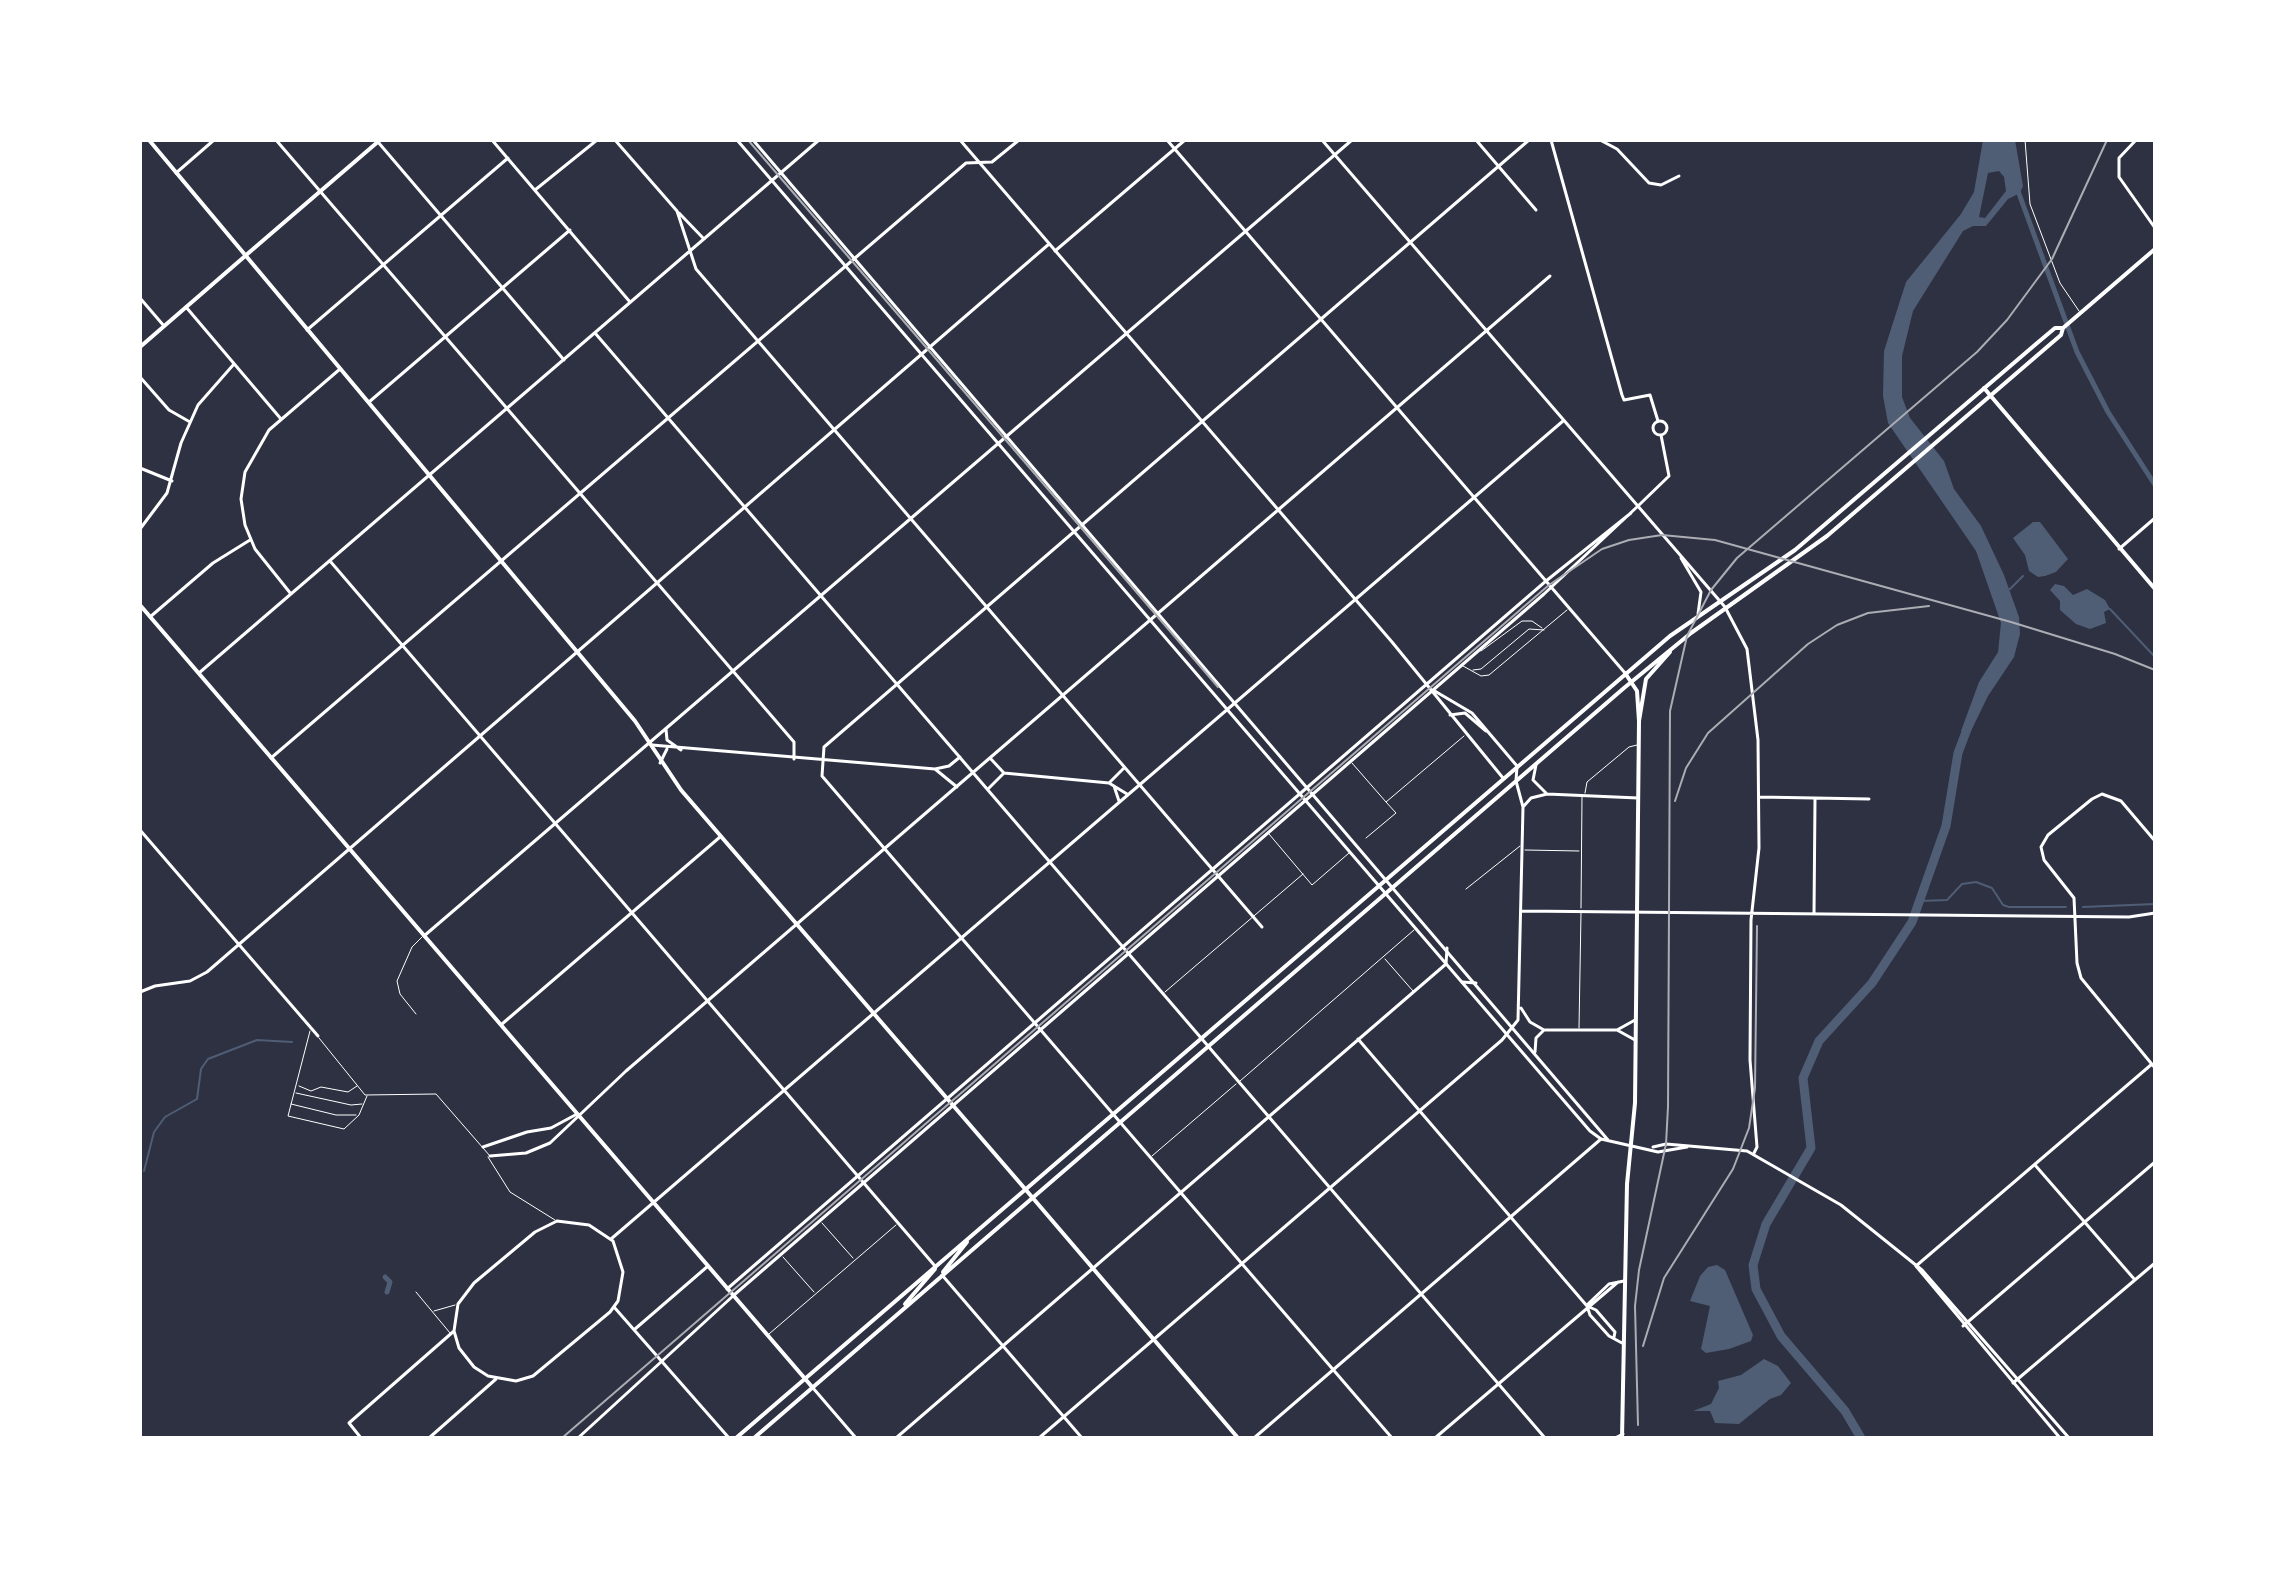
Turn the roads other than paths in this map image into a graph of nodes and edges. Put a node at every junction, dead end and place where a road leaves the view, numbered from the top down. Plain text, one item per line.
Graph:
1 (149, 140) edge
2 (214, 140) edge
3 (276, 140) edge
4 (492, 140) edge
5 (597, 140) edge
6 (615, 140) edge
7 (737, 140) edge
8 (753, 140) edge
9 (819, 140) edge
10 (960, 140) edge
11 (1019, 140) edge
12 (1167, 140) edge
13 (1185, 140) edge
14 (1322, 140) edge
15 (1352, 140) edge
16 (1476, 140) edge
17 (1529, 140) edge
18 (1551, 140) edge
19 (1600, 140) edge
20 (2025, 140) edge
21 (2136, 140) edge
22 (379, 141) edge
23 (1175, 149) junction
24 (1335, 155) junction
25 (508, 158) junction
26 (979, 163) junction
27 (1499, 166) junction
28 (781, 172) junction
29 (176, 173) junction
30 (1679, 176) dead end
31 (772, 180) junction
32 (535, 190) junction
33 (321, 191) junction
34 (1536, 210) dead end
35 (677, 211) junction
36 (441, 216) junction
37 (2155, 228) edge
38 (570, 230) junction
39 (1246, 231) junction
40 (704, 239) junction
41 (1410, 243) junction
42 (1049, 244) junction
43 (2155, 249) edge
44 (1055, 251) junction
45 (689, 252) junction
46 (245, 256) junction
47 (854, 258) junction
48 (384, 266) junction
49 (845, 266) junction
50 (1550, 276) dead end
51 (503, 288) junction
52 (140, 298) edge
53 (630, 302) junction
54 (186, 307) junction
55 (2080, 313) junction
56 (1322, 319) junction
57 (164, 326) junction
58 (2063, 328) junction
59 (1486, 330) junction
60 (307, 331) junction
61 (595, 333) junction
62 (1126, 334) junction
63 (445, 337) junction
64 (757, 341) junction
65 (140, 347) edge
66 (930, 347) junction
67 (921, 354) junction
68 (564, 360) junction
69 (234, 364) junction
70 (340, 369) junction
71 (140, 377) edge
72 (1984, 388) junction
73 (1990, 396) junction
74 (368, 403) junction
75 (1397, 407) junction
76 (507, 408) junction
77 (669, 418) junction
78 (281, 419) junction
79 (1563, 421) junction
80 (1658, 421) junction
81 (190, 422) junction
82 (1202, 422) junction
83 (833, 430) junction
84 (1661, 435) junction
85 (1007, 436) junction
86 (998, 444) junction
87 (140, 468) edge
88 (429, 476) junction
89 (172, 481) junction
90 (581, 494) junction
91 (1474, 496) junction
92 (744, 506) junction
93 (1638, 506) junction
94 (1278, 510) junction
95 (1631, 513) junction
96 (910, 518) junction
97 (2155, 518) edge
98 (1082, 524) junction
99 (140, 529) edge
100 (1074, 531) junction
101 (250, 540) junction
102 (2119, 549) junction
103 (1679, 554) junction
104 (330, 561) junction
105 (500, 563) junction
106 (1546, 581) junction
107 (656, 582) junction
108 (1551, 588) junction
109 (2155, 589) edge
110 (291, 594) junction
111 (821, 594) junction
112 (1355, 599) junction
113 (1719, 599) junction
114 (140, 605) edge
115 (986, 607) junction
116 (1725, 607) junction
117 (1569, 608) junction
118 (1159, 613) junction
119 (1698, 614) junction
120 (150, 617) junction
121 (1150, 620) junction
122 (1544, 630) junction
123 (403, 646) junction
124 (1673, 646) junction
125 (575, 651) junction
126 (1477, 652) junction
127 (1461, 665) junction
128 (732, 671) junction
129 (1470, 671) junction
130 (199, 673) junction
131 (1625, 673) junction
132 (1631, 681) junction
133 (897, 683) junction
134 (1428, 684) junction
135 (1433, 690) junction
136 (1062, 696) junction
137 (1235, 702) junction
138 (1227, 709) junction
139 (1450, 715) junction
140 (1639, 721) junction
141 (666, 729) junction
142 (1489, 733) junction
143 (479, 734) junction
144 (1466, 734) junction
145 (650, 744) junction
146 (1638, 745) junction
147 (668, 748) junction
148 (681, 750) junction
149 (960, 757) junction
150 (271, 758) junction
151 (990, 758) junction
152 (794, 759) junction
153 (822, 761) junction
154 (1350, 761) junction
155 (660, 763) junction
156 (1536, 765) junction
157 (1517, 766) junction
158 (1124, 768) junction
159 (935, 769) junction
160 (973, 773) junction
161 (1004, 773) junction
162 (1503, 778) junction
163 (1516, 781) junction
164 (1111, 784) junction
165 (1139, 784) junction
166 (1308, 786) junction
167 (957, 787) junction
168 (988, 789) junction
169 (1314, 792) junction
170 (1127, 794) junction
171 (1300, 794) junction
172 (1547, 794) junction
173 (1584, 796) junction
174 (1759, 797) junction
175 (1638, 798) junction
176 (1815, 799) junction
177 (1869, 799) dead end
178 (1305, 800) junction
179 (1119, 801) junction
180 (1386, 802) junction
181 (1523, 807) junction
182 (556, 823) junction
183 (140, 830) edge
184 (1268, 832) junction
185 (720, 837) junction
186 (1366, 838) dead end
187 (2155, 841) edge
188 (349, 848) junction
189 (1522, 848) junction
190 (885, 849) junction
191 (1581, 851) junction
192 (1350, 852) junction
193 (1050, 862) junction
194 (1212, 870) junction
195 (1303, 874) junction
196 (1218, 876) junction
197 (1387, 878) junction
198 (1379, 885) junction
199 (1394, 888) junction
200 (1466, 889) dead end
201 (1386, 894) junction
202 (1522, 911) junction
203 (1581, 912) junction
204 (1636, 912) junction
205 (631, 913) junction
206 (1752, 913) junction
207 (2155, 913) edge
208 (1814, 914) junction
209 (2076, 916) junction
210 (1254, 917) junction
211 (797, 925) junction
212 (1262, 927) dead end
213 (1416, 928) junction
214 (424, 936) junction
215 (961, 938) junction
216 (239, 944) junction
217 (1124, 947) junction
218 (1447, 948) junction
219 (1128, 953) junction
220 (1383, 957) junction
221 (1446, 964) junction
222 (1462, 982) junction
223 (1476, 983) junction
224 (140, 992) edge
225 (1413, 992) junction
226 (1163, 994) junction
227 (708, 1001) junction
228 (1521, 1008) junction
229 (416, 1014) dead end
230 (874, 1014) junction
231 (1636, 1019) junction
232 (1035, 1023) junction
233 (501, 1025) junction
234 (1514, 1027) junction
235 (312, 1029) junction
236 (1040, 1029) junction
237 (1544, 1030) junction
238 (1579, 1030) junction
239 (1617, 1030) junction
240 (1507, 1034) junction
241 (318, 1036) joint
242 (1201, 1038) junction
243 (1358, 1039) junction
244 (1635, 1040) junction
245 (1209, 1046) junction
246 (1535, 1052) junction
247 (2153, 1066) edge
248 (1239, 1082) junction
249 (296, 1085) junction
250 (357, 1086) junction
251 (784, 1090) junction
252 (294, 1093) junction
253 (367, 1096) junction
254 (947, 1099) junction
255 (291, 1104) junction
256 (363, 1104) junction
257 (952, 1105) junction
258 (1419, 1111) junction
259 (577, 1114) junction
260 (359, 1115) junction
261 (1113, 1115) junction
262 (1269, 1117) junction
263 (1120, 1122) junction
264 (1601, 1139) junction
265 (1608, 1140) junction
266 (1631, 1146) junction
267 (483, 1147) junction
268 (1687, 1147) junction
269 (1651, 1148) junction
270 (1754, 1153) junction
271 (489, 1156) junction
272 (1150, 1158) junction
273 (2155, 1162) edge
274 (2035, 1165) junction
275 (858, 1176) junction
276 (863, 1182) junction
277 (1330, 1188) junction
278 (1026, 1190) junction
279 (1180, 1193) junction
280 (1033, 1198) junction
281 (653, 1203) junction
282 (1511, 1217) junction
283 (819, 1220) junction
284 (557, 1221) junction
285 (898, 1223) junction
286 (2085, 1224) junction
287 (970, 1238) junction
288 (611, 1239) junction
289 (780, 1254) junction
290 (854, 1260) junction
291 (2155, 1263) edge
292 (1241, 1265) junction
293 (708, 1266) junction
294 (935, 1266) junction
295 (1916, 1266) junction
296 (1092, 1268) junction
297 (942, 1275) junction
298 (2135, 1280) junction
299 (1621, 1282) junction
300 (727, 1289) junction
301 (416, 1292) dead end
302 (815, 1294) junction
303 (1421, 1294) junction
304 (733, 1296) junction
305 (458, 1304) junction
306 (1587, 1306) junction
307 (614, 1307) junction
308 (903, 1308) junction
309 (432, 1311) junction
310 (1965, 1324) junction
311 (634, 1329) junction
312 (453, 1333) junction
313 (767, 1335) junction
314 (1154, 1339) junction
315 (1624, 1344) junction
316 (1003, 1346) junction
317 (662, 1361) junction
318 (1332, 1370) junction
319 (496, 1379) junction
320 (805, 1379) junction
321 (2015, 1381) junction
322 (1498, 1384) junction
323 (813, 1388) junction
324 (1064, 1417) junction
325 (1622, 1436) edge
326 (361, 1438) edge
327 (429, 1438) edge
328 (578, 1438) edge
329 (729, 1438) edge
330 (736, 1438) edge
331 (754, 1438) edge
332 (856, 1438) edge
333 (896, 1438) edge
334 (1039, 1438) edge
335 (1082, 1438) edge
336 (1238, 1438) edge
337 (1254, 1438) edge
338 (1392, 1438) edge
339 (1435, 1438) edge
340 (1545, 1438) edge
341 (1615, 1438) edge
342 (2060, 1438) edge
343 (2069, 1438) edge

1 - 29 main road
2 - 29 street
3 - 33 street
4 - 25 street
5 - 32 street
6 - 35 street
7 - 31 street
8 - 28 street
9 - 28 street
10 - 26 street
11 - 26 street
12 - 23 street
13 - 23 street
14 - 24 street
15 - 24 street
16 - 27 street
17 - 27 street
18 - 80 street
19 - 30 street
20 - 55 lane
21 - 37 street
22 - 33 main road
22 - 36 street
23 - 39 street
23 - 44 street
24 - 39 street
24 - 41 street
25 - 32 street
25 - 36 street
26 - 42 street
26 - 47 street
27 - 34 street
27 - 41 street
28 - 31 street
28 - 47 street
29 - 46 main road
31 - 40 street
31 - 49 street
32 - 38 street
33 - 46 main road
33 - 48 street
35 - 40 street
35 - 45 street
36 - 48 street
36 - 51 street
38 - 51 street
38 - 53 street
39 - 56 street
39 - 62 street
40 - 45 street
41 - 56 street
41 - 59 street
42 - 44 street
42 - 66 street
43 - 55 main road
44 - 62 street
45 - 53 street
45 - 64 street
46 - 54 main road
46 - 60 main road
47 - 49 street
47 - 66 street
48 - 60 street
48 - 63 street
49 - 64 street
49 - 67 street
50 - 59 street
51 - 63 street
51 - 68 street
52 - 57 street
53 - 61 street
54 - 57 main road
54 - 69 street
55 - 58 main road
56 - 75 street
56 - 82 street
57 - 65 main road
58 - 72 main road
58 - 73 main road
59 - 75 street
59 - 79 street
60 - 70 main road
61 - 68 street
61 - 77 street
62 - 82 street
62 - 85 street
63 - 74 street
63 - 76 street
64 - 77 street
64 - 83 street
66 - 67 street
66 - 85 street
67 - 83 street
67 - 86 street
68 - 76 street
69 - 78 street
69 - 81 street
70 - 74 main road
70 - 78 street
71 - 81 street
72 - 73 main road
72 - 113 main road
73 - 102 main road
73 - 116 main road
74 - 88 main road
75 - 91 street
75 - 94 street
76 - 88 street
76 - 90 street
77 - 90 street
77 - 92 street
78 - 101 street
79 - 91 street
79 - 93 street
80 - 84 street
80 - 84 street
81 - 89 street
82 - 94 street
82 - 98 street
83 - 92 street
83 - 96 street
84 - 93 street
85 - 86 street
85 - 98 street
86 - 96 street
86 - 100 street
87 - 89 street
88 - 104 street
88 - 105 main road
89 - 99 street
90 - 105 street
90 - 107 street
91 - 106 street
91 - 112 street
92 - 107 street
92 - 111 street
93 - 95 street
93 - 103 street
94 - 112 street
94 - 118 street
95 - 106 street
95 - 108 street
96 - 111 street
96 - 115 street
97 - 102 street
98 - 100 street
98 - 118 street
100 - 115 street
100 - 121 street
101 - 110 street
101 - 120 street
102 - 109 main road
103 - 113 street
103 - 119 street
104 - 110 street
104 - 123 street
105 - 123 street
105 - 125 main road
106 - 108 street
106 - 134 street
107 - 125 street
107 - 128 street
108 - 117 street
108 - 126 street
110 - 130 street
111 - 128 street
111 - 133 street
112 - 134 street
112 - 137 street
113 - 116 street
113 - 119 main road
114 - 120 main road
115 - 133 street
115 - 136 street
116 - 124 main road
116 - 174 street
117 - 122 lane
117 - 131 street
118 - 121 street
118 - 137 street
119 - 131 main road
120 - 130 main road
121 - 136 street
121 - 138 street
122 - 126 lane
122 - 129 lane
122 - 129 lane
123 - 143 street
123 - 150 street
124 - 132 main road
124 - 140 main road
125 - 143 street
125 - 145 main road
126 - 127 street
127 - 129 lane
127 - 135 street
128 - 141 street
128 - 152 street
130 - 150 main road
131 - 132 main road
131 - 157 main road
132 - 140 main road
132 - 156 main road
133 - 149 street
133 - 153 street
134 - 135 street
134 - 166 street
135 - 139 street
135 - 142 street
135 - 154 street
136 - 151 street
136 - 158 street
137 - 138 street
137 - 166 street
138 - 165 street
138 - 171 street
139 - 142 street
139 - 144 street
140 - 146 main road
141 - 145 street
141 - 148 street
142 - 157 street
143 - 182 street
143 - 188 street
144 - 162 street
144 - 180 lane
145 - 147 street
145 - 155 main road
145 - 182 street
146 - 173 lane
146 - 175 main road
147 - 148 street
147 - 155 street
148 - 152 street
149 - 159 street
149 - 160 street
150 - 188 main road
151 - 160 street
151 - 161 street
152 - 153 street
153 - 159 street
153 - 190 street
154 - 169 street
154 - 180 lane
155 - 185 main road
156 - 163 main road
156 - 172 street
157 - 162 main road
157 - 163 street
158 - 164 street
158 - 165 street
159 - 167 street
160 - 167 street
160 - 168 street
161 - 164 street
161 - 168 street
162 - 163 street
162 - 197 main road
163 - 181 street
163 - 199 main road
164 - 170 street
164 - 179 street
165 - 170 street
165 - 194 street
166 - 169 street
166 - 171 street
167 - 190 street
168 - 193 street
169 - 178 street
169 - 197 street
170 - 179 street
171 - 178 street
171 - 194 street
172 - 173 street
172 - 181 street
173 - 175 street
173 - 191 lane
174 - 176 street
174 - 206 street
175 - 204 main road
176 - 177 street
176 - 208 street
178 - 184 street
178 - 192 street
179 - 193 street
180 - 186 lane
181 - 189 street
182 - 205 street
182 - 214 street
183 - 216 street
184 - 195 lane
184 - 196 street
185 - 205 street
185 - 211 main road
187 - 209 street
188 - 214 main road
188 - 216 street
189 - 191 lane
189 - 200 lane
189 - 202 street
190 - 211 street
190 - 215 street
191 - 203 lane
192 - 195 lane
192 - 198 street
193 - 215 street
193 - 217 street
194 - 196 street
194 - 217 street
195 - 210 lane
196 - 210 street
196 - 219 street
197 - 198 main road
197 - 199 street
198 - 201 street
198 - 242 main road
199 - 201 main road
199 - 218 street
201 - 213 street
201 - 245 main road
202 - 203 street
202 - 228 street
203 - 204 street
203 - 238 lane
204 - 206 street
204 - 231 main road
205 - 227 street
205 - 233 street
206 - 208 street
206 - 270 street
207 - 209 street
208 - 209 street
209 - 247 street
210 - 212 street
210 - 226 lane
211 - 227 street
211 - 230 main road
213 - 220 lane
213 - 221 street
214 - 229 lane
214 - 233 main road
215 - 230 street
215 - 232 street
216 - 224 street
216 - 235 street
217 - 219 street
217 - 232 street
218 - 221 street
218 - 223 street
219 - 226 street
219 - 236 street
220 - 225 lane
220 - 248 lane
221 - 222 street
221 - 225 street
222 - 223 street
222 - 240 street
223 - 234 street
225 - 243 street
226 - 242 street
227 - 251 street
227 - 259 street
228 - 234 street
228 - 237 street
230 - 251 street
230 - 254 main road
231 - 239 street
231 - 244 main road
232 - 236 street
232 - 254 street
233 - 259 main road
234 - 240 street
234 - 246 street
235 - 241 street
235 - 249 lane
236 - 257 street
236 - 261 street
237 - 238 street
237 - 246 street
238 - 239 street
239 - 244 street
240 - 258 street
240 - 264 street
241 - 250 lane
242 - 245 street
242 - 261 main road
243 - 258 street
243 - 262 street
244 - 266 main road
245 - 248 street
245 - 263 main road
246 - 265 street
247 - 274 street
248 - 262 street
248 - 272 lane
249 - 250 lane
249 - 252 lane
250 - 253 lane
251 - 275 street
251 - 281 street
252 - 255 lane
252 - 256 lane
253 - 256 lane
253 - 267 lane
254 - 257 main road
254 - 275 street
255 - 260 lane
255 - 260 lane
256 - 260 lane
257 - 276 street
257 - 278 main road
258 - 277 street
258 - 282 street
259 - 267 street
259 - 271 street
259 - 281 main road
261 - 263 street
261 - 278 main road
262 - 277 street
262 - 279 street
263 - 272 street
263 - 280 main road
264 - 265 street
264 - 282 street
265 - 266 street
266 - 269 street
266 - 299 main road
267 - 271 lane
268 - 269 street
268 - 269 street
268 - 270 street
270 - 295 street
271 - 284 lane
272 - 279 street
273 - 286 street
274 - 286 street
274 - 295 street
275 - 276 street
275 - 300 street
276 - 283 street
276 - 285 street
277 - 292 street
277 - 303 street
278 - 280 main road
278 - 287 main road
279 - 292 street
279 - 296 street
280 - 296 main road
280 - 297 main road
281 - 288 street
281 - 293 main road
282 - 303 street
282 - 306 street
283 - 289 street
283 - 290 lane
284 - 288 street
284 - 305 street
285 - 290 lane
285 - 294 street
286 - 298 street
286 - 310 street
287 - 294 main road
287 - 297 main road
288 - 307 street
289 - 302 lane
289 - 304 street
290 - 302 lane
291 - 298 street
292 - 314 street
292 - 318 street
293 - 300 main road
293 - 311 street
294 - 308 main road
294 - 320 main road
295 - 310 street
296 - 314 main road
296 - 316 street
297 - 308 main road
297 - 316 street
298 - 321 street
299 - 306 street
299 - 315 main road
300 - 304 main road
301 - 309 lane
302 - 313 lane
303 - 318 street
303 - 322 street
304 - 313 main road
304 - 317 street
305 - 309 lane
305 - 312 street
306 - 315 street
306 - 322 street
307 - 311 street
307 - 319 street
308 - 323 main road
309 - 312 lane
310 - 321 street
311 - 317 street
312 - 319 street
312 - 326 street
313 - 320 main road
314 - 324 street
314 - 336 main road
315 - 325 main road
316 - 324 street
316 - 333 street
317 - 328 street
317 - 329 street
318 - 337 street
318 - 338 street
319 - 327 street
320 - 323 main road
320 - 330 main road
321 - 342 street
321 - 343 street
322 - 339 street
322 - 340 street
323 - 331 main road
323 - 332 street
324 - 334 street
324 - 335 street
325 - 341 street

